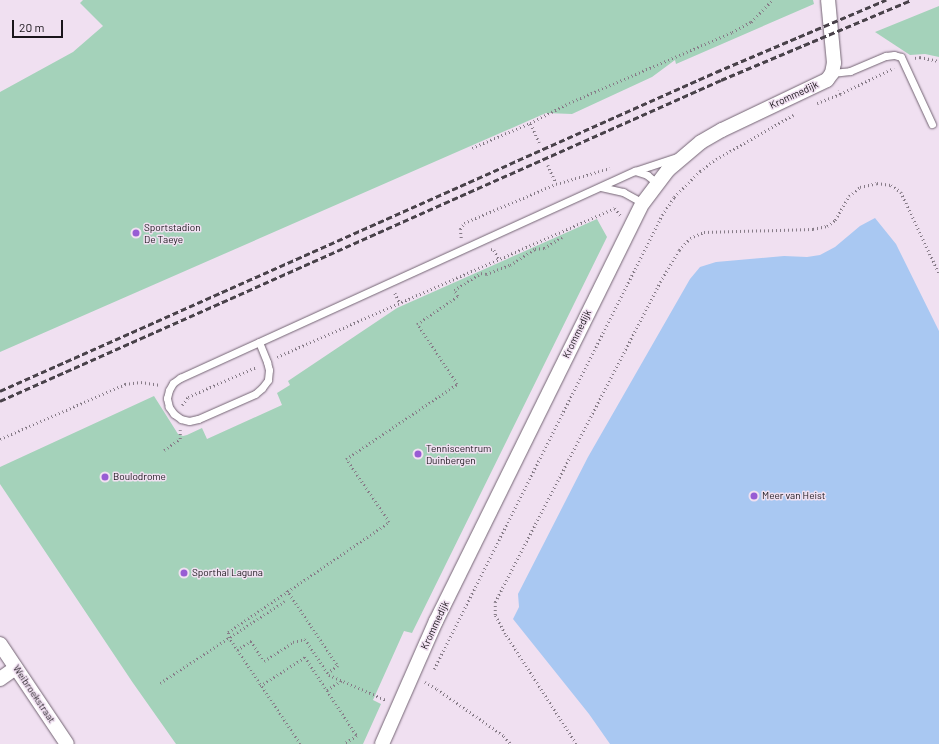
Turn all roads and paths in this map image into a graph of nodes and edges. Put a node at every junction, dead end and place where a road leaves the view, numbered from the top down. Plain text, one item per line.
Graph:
1 (772, 0) edge
2 (828, 0) edge
3 (939, 61) edge
4 (904, 63) junction
5 (832, 73) junction
6 (840, 94) junction
7 (813, 105) dead end
8 (799, 111) dead end
9 (530, 123) junction
10 (932, 124) dead end
11 (539, 143) dead end
12 (472, 148) dead end
13 (686, 154) junction
14 (548, 165) dead end
15 (634, 171) junction
16 (657, 183) junction
17 (601, 187) junction
18 (643, 203) junction
19 (624, 221) dead end
20 (562, 237) dead end
21 (466, 248) junction
22 (939, 273) edge
23 (258, 342) junction
24 (268, 362) junction
25 (168, 390) junction
26 (181, 419) junction
27 (0, 439) edge
28 (164, 450) dead end
29 (287, 590) junction
30 (285, 601) dead end
31 (229, 638) junction
32 (0, 644) edge
33 (237, 650) junction
34 (16, 668) junction
35 (328, 673) junction
36 (412, 676) junction
37 (0, 679) edge
38 (342, 680) junction
39 (160, 683) dead end
40 (426, 683) junction
41 (260, 686) junction
42 (327, 690) junction
43 (424, 690) dead end
44 (399, 706) junction
45 (68, 744) edge
46 (300, 744) edge
47 (344, 744) edge
48 (382, 744) edge
49 (511, 744) edge
50 (576, 744) edge

1 - 9 path
2 - 5 street
3 - 4 path
4 - 5 lane
4 - 6 path
4 - 10 lane
5 - 6 path
5 - 13 street, Krommedijk
6 - 7 path
8 - 40 path
9 - 11 path
9 - 12 path
13 - 15 lane
13 - 16 street, Krommedijk
14 - 21 path
15 - 16 lane
15 - 17 lane
16 - 18 street, Krommedijk
17 - 18 lane
17 - 21 lane
18 - 36 street, Krommedijk
19 - 24 path
20 - 29 path
21 - 23 lane
22 - 50 path
23 - 24 lane
23 - 25 lane
24 - 26 path
24 - 26 lane
25 - 26 lane
25 - 27 path
26 - 28 path
29 - 31 path
29 - 35 path
30 - 31 path
31 - 33 path
31 - 39 path
32 - 34 street, Weibroekstraat
33 - 35 path
33 - 41 path
34 - 37 street
34 - 45 street, Weibroekstraat
35 - 38 path
36 - 40 path
36 - 44 street, Krommedijk
38 - 42 path
38 - 44 path
40 - 43 path
40 - 49 path
41 - 42 path
41 - 46 path
42 - 47 path
44 - 48 street, Krommedijk

